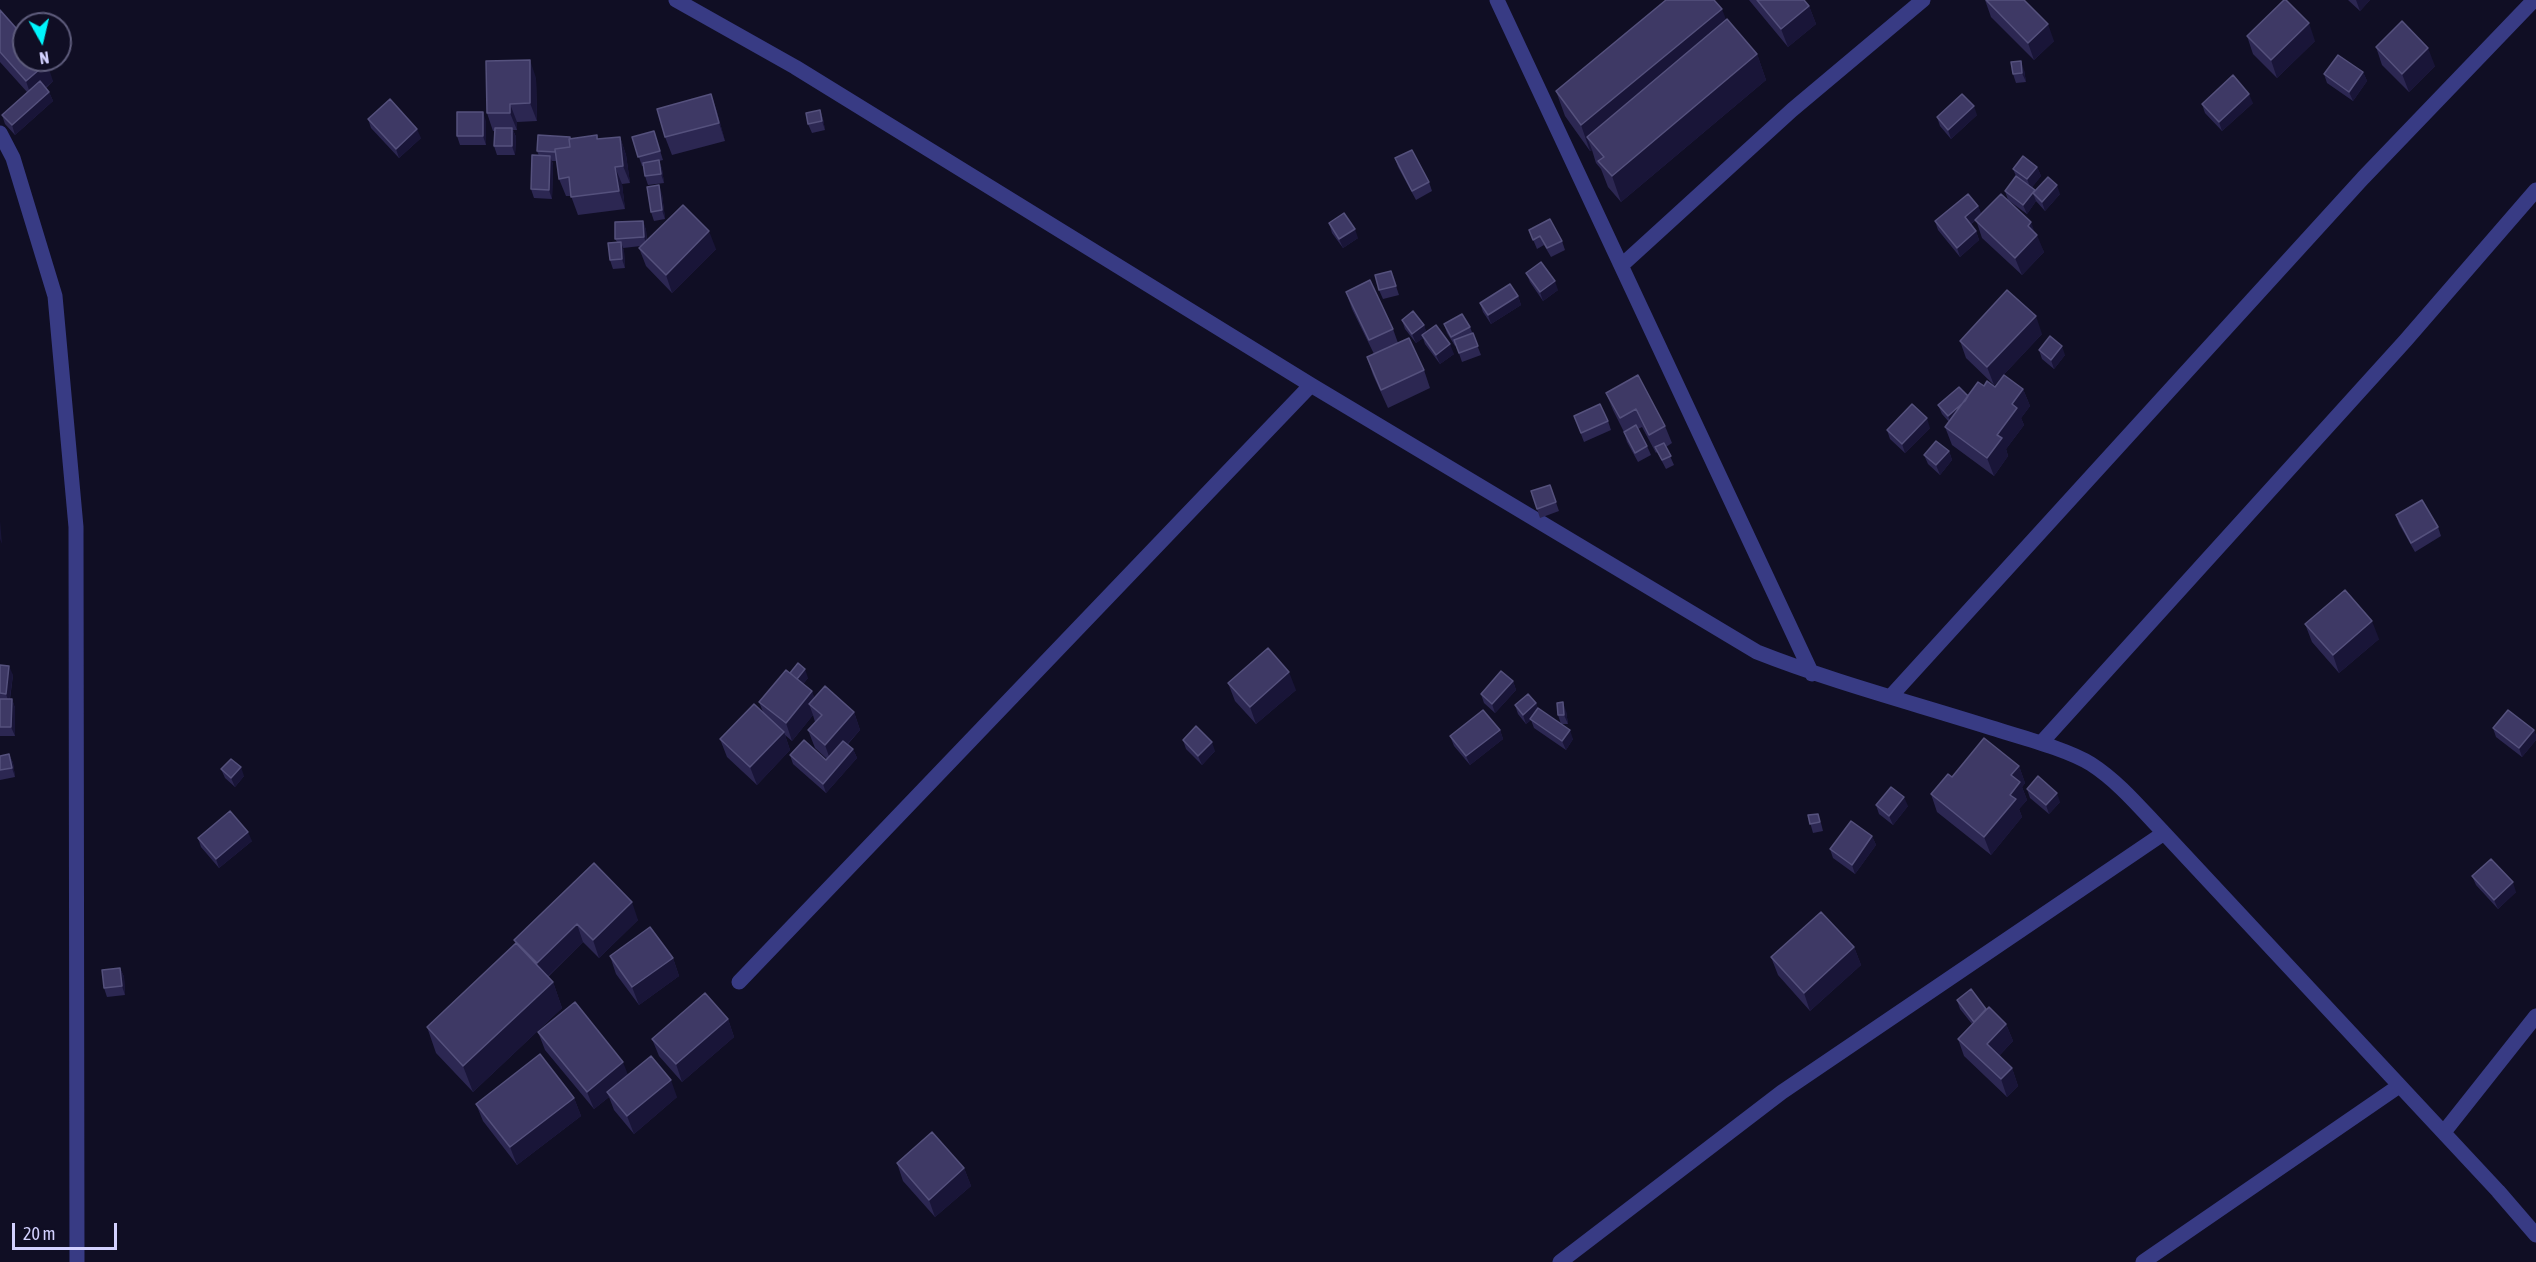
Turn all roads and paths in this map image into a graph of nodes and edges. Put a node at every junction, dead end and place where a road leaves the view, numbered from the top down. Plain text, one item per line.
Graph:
1 (675, 0) edge
2 (1923, 0) edge
3 (2534, 0) edge
4 (1503, 3) edge
5 (0, 133) edge
6 (2536, 190) edge
7 (1622, 265) junction
8 (1311, 385) junction
9 (1812, 674) junction
10 (1891, 696) junction
11 (2041, 743) junction
12 (2163, 833) junction
13 (739, 982) dead end
14 (2536, 1016) edge
15 (2399, 1086) junction
16 (2444, 1132) junction
17 (2536, 1235) edge
18 (77, 1262) edge
19 (1560, 1262) edge
20 (2143, 1262) edge

1 - 8 street
2 - 7 street
3 - 10 street
4 - 7 street
5 - 18 street
6 - 11 street
7 - 9 street
8 - 9 street
8 - 13 street
9 - 10 street
10 - 11 street
11 - 12 street
12 - 15 street
12 - 19 street
14 - 16 street
15 - 16 street
15 - 20 street
16 - 17 street

